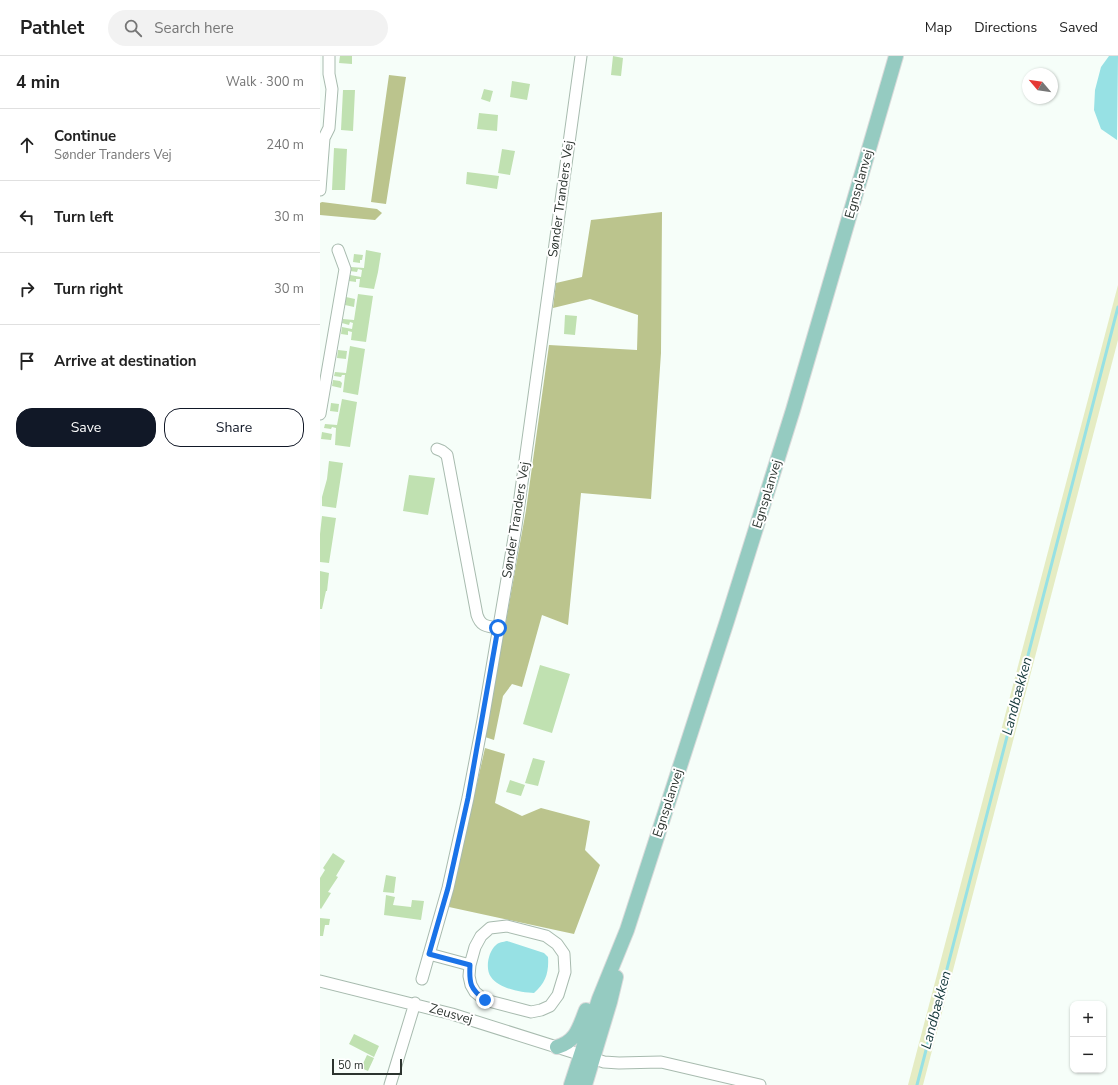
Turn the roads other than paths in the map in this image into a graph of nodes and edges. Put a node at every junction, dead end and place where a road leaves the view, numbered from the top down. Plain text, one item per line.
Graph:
1 (329, 56) edge
2 (581, 56) edge
3 (896, 56) edge
4 (320, 190) edge
5 (338, 250) dead end
6 (320, 414) edge
7 (437, 449) dead end
8 (498, 628) junction
9 (650, 859) junction
10 (429, 954) junction
11 (470, 965) junction
12 (422, 979) dead end
13 (320, 981) edge
14 (415, 1003) junction
15 (557, 1047) junction
16 (587, 1056) junction
17 (390, 1085) edge
18 (571, 1085) edge
19 (585, 1085) edge
20 (760, 1085) edge

1 - 4 street
2 - 8 street, Sønder Tranders Vej
3 - 9 main road, Egnsplanvej
5 - 6 street
7 - 8 street
8 - 10 street, Sønder Tranders Vej
9 - 15 main road
9 - 16 main road, Egnsplanvej
10 - 11 street
10 - 12 street, Sønder Tranders Vej
11 - 11 street
13 - 14 street, Zeusvej
14 - 15 street, Zeusvej
14 - 17 street
15 - 16 street, Zeusvej
16 - 18 main road, Egnsplanvej
16 - 19 main road, Egnsplanvej
16 - 20 street, Zeusvej

